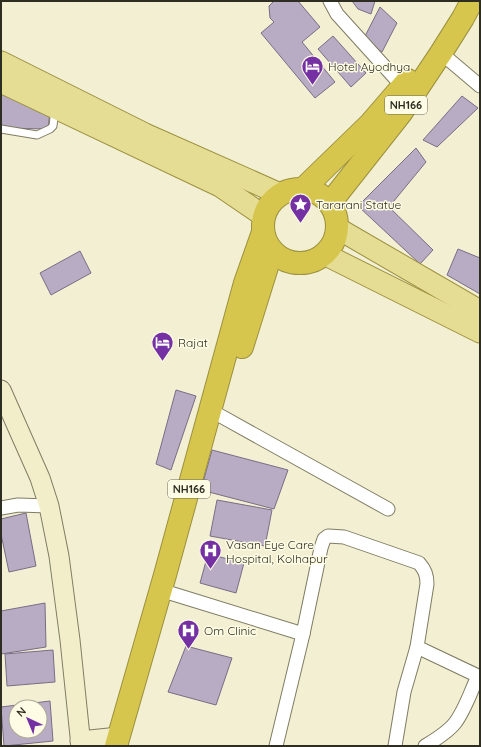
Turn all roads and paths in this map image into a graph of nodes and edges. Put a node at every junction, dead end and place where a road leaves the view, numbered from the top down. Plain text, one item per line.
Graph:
1 (330, 1) edge
2 (460, 1) edge
3 (472, 1) edge
4 (441, 53) junction
5 (1, 62) edge
6 (1, 82) edge
7 (480, 86) edge
8 (403, 87) junction
9 (55, 107) junction
10 (1, 129) edge
11 (304, 188) junction
12 (280, 194) junction
13 (330, 203) junction
14 (337, 228) junction
15 (266, 233) junction
16 (324, 254) junction
17 (480, 311) edge
18 (480, 332) edge
19 (1, 390) edge
20 (219, 415) junction
21 (49, 506) junction
22 (1, 508) edge
23 (388, 509) dead end
24 (170, 592) junction
25 (303, 634) junction
26 (417, 647) junction
27 (479, 676) edge
28 (80, 743) edge
29 (120, 743) edge
30 (276, 746) edge
31 (395, 746) edge
32 (425, 746) edge

1 - 8 street
2 - 8 highway, NH166
3 - 4 highway, NH166
4 - 7 street
4 - 13 highway, NH166
5 - 12 main road
6 - 9 main road
8 - 11 highway, NH166
9 - 10 lane
9 - 15 main road
11 - 12 highway
11 - 13 highway
12 - 15 highway, NH166
13 - 14 highway
14 - 16 highway
14 - 17 main road
15 - 16 highway
15 - 20 highway, NH166
15 - 29 highway, NH166
16 - 18 main road
19 - 21 street
20 - 23 street
20 - 24 highway, NH166
21 - 22 street
21 - 28 street
24 - 25 street
24 - 29 highway, NH166
25 - 26 street
25 - 30 street
26 - 27 street
26 - 31 street
27 - 32 street
28 - 29 street

